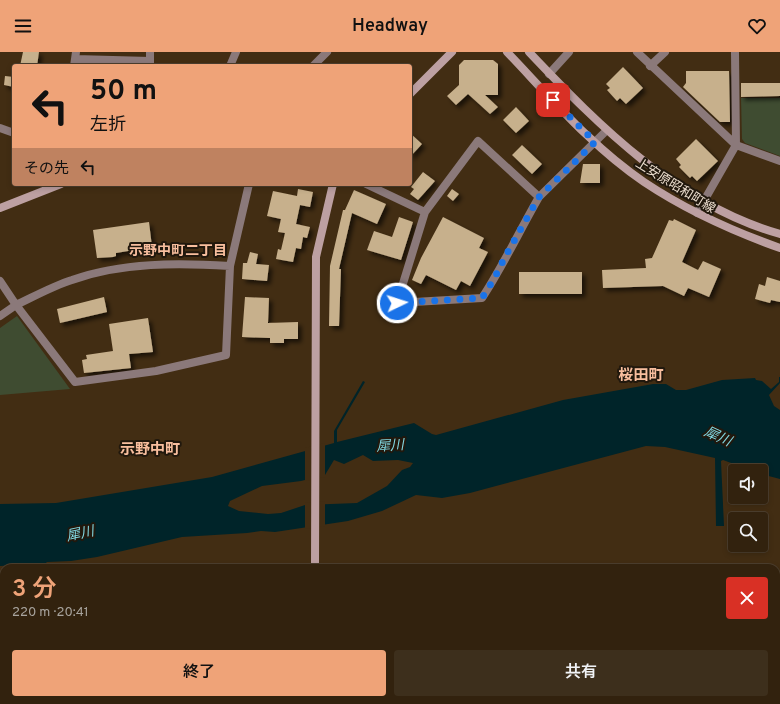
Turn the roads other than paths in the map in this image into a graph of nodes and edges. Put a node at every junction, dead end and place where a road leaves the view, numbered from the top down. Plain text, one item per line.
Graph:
1 (150, 52) edge
2 (236, 52) edge
3 (327, 52) edge
4 (452, 52) edge
5 (507, 52) edge
6 (529, 52) edge
7 (569, 52) edge
8 (637, 52) edge
9 (665, 52) edge
10 (735, 52) edge
11 (75, 59) edge
12 (150, 64) edge
13 (231, 64) edge
14 (315, 64) edge
15 (650, 66) junction
16 (549, 74) junction
17 (412, 92) edge
18 (0, 128) edge
19 (606, 131) junction
20 (12, 132) edge
21 (595, 142) junction
22 (736, 145) junction
23 (780, 161) edge
24 (56, 186) edge
25 (249, 186) edge
26 (334, 186) edge
27 (370, 186) edge
28 (539, 197) junction
29 (703, 202) junction
30 (0, 208) edge
31 (425, 212) junction
32 (697, 213) junction
33 (780, 234) edge
34 (780, 248) edge
35 (230, 266) junction
36 (0, 281) edge
37 (16, 305) junction
38 (0, 316) edge
39 (315, 564) edge

1 - 12 street
2 - 13 street
3 - 14 street
4 - 17 main road
5 - 21 main road, 上安原昭和町線
6 - 16 main road, 上安原昭和町線
7 - 16 street
8 - 15 street
9 - 15 street
10 - 22 street
11 - 12 street
15 - 22 street
16 - 19 main road, 上安原昭和町線
18 - 20 street
19 - 21 street
19 - 29 main road, 上安原昭和町線
21 - 28 street
21 - 32 main road, 上安原昭和町線
22 - 23 street
22 - 29 street
24 - 30 main road
25 - 35 street
26 - 39 main road
27 - 31 street
28 - 31 street
28 - 31 street
29 - 32 street
29 - 33 main road, 上安原昭和町線
32 - 34 main road, 上安原昭和町線
35 - 37 street
35 - 37 street
36 - 37 street
37 - 38 street

